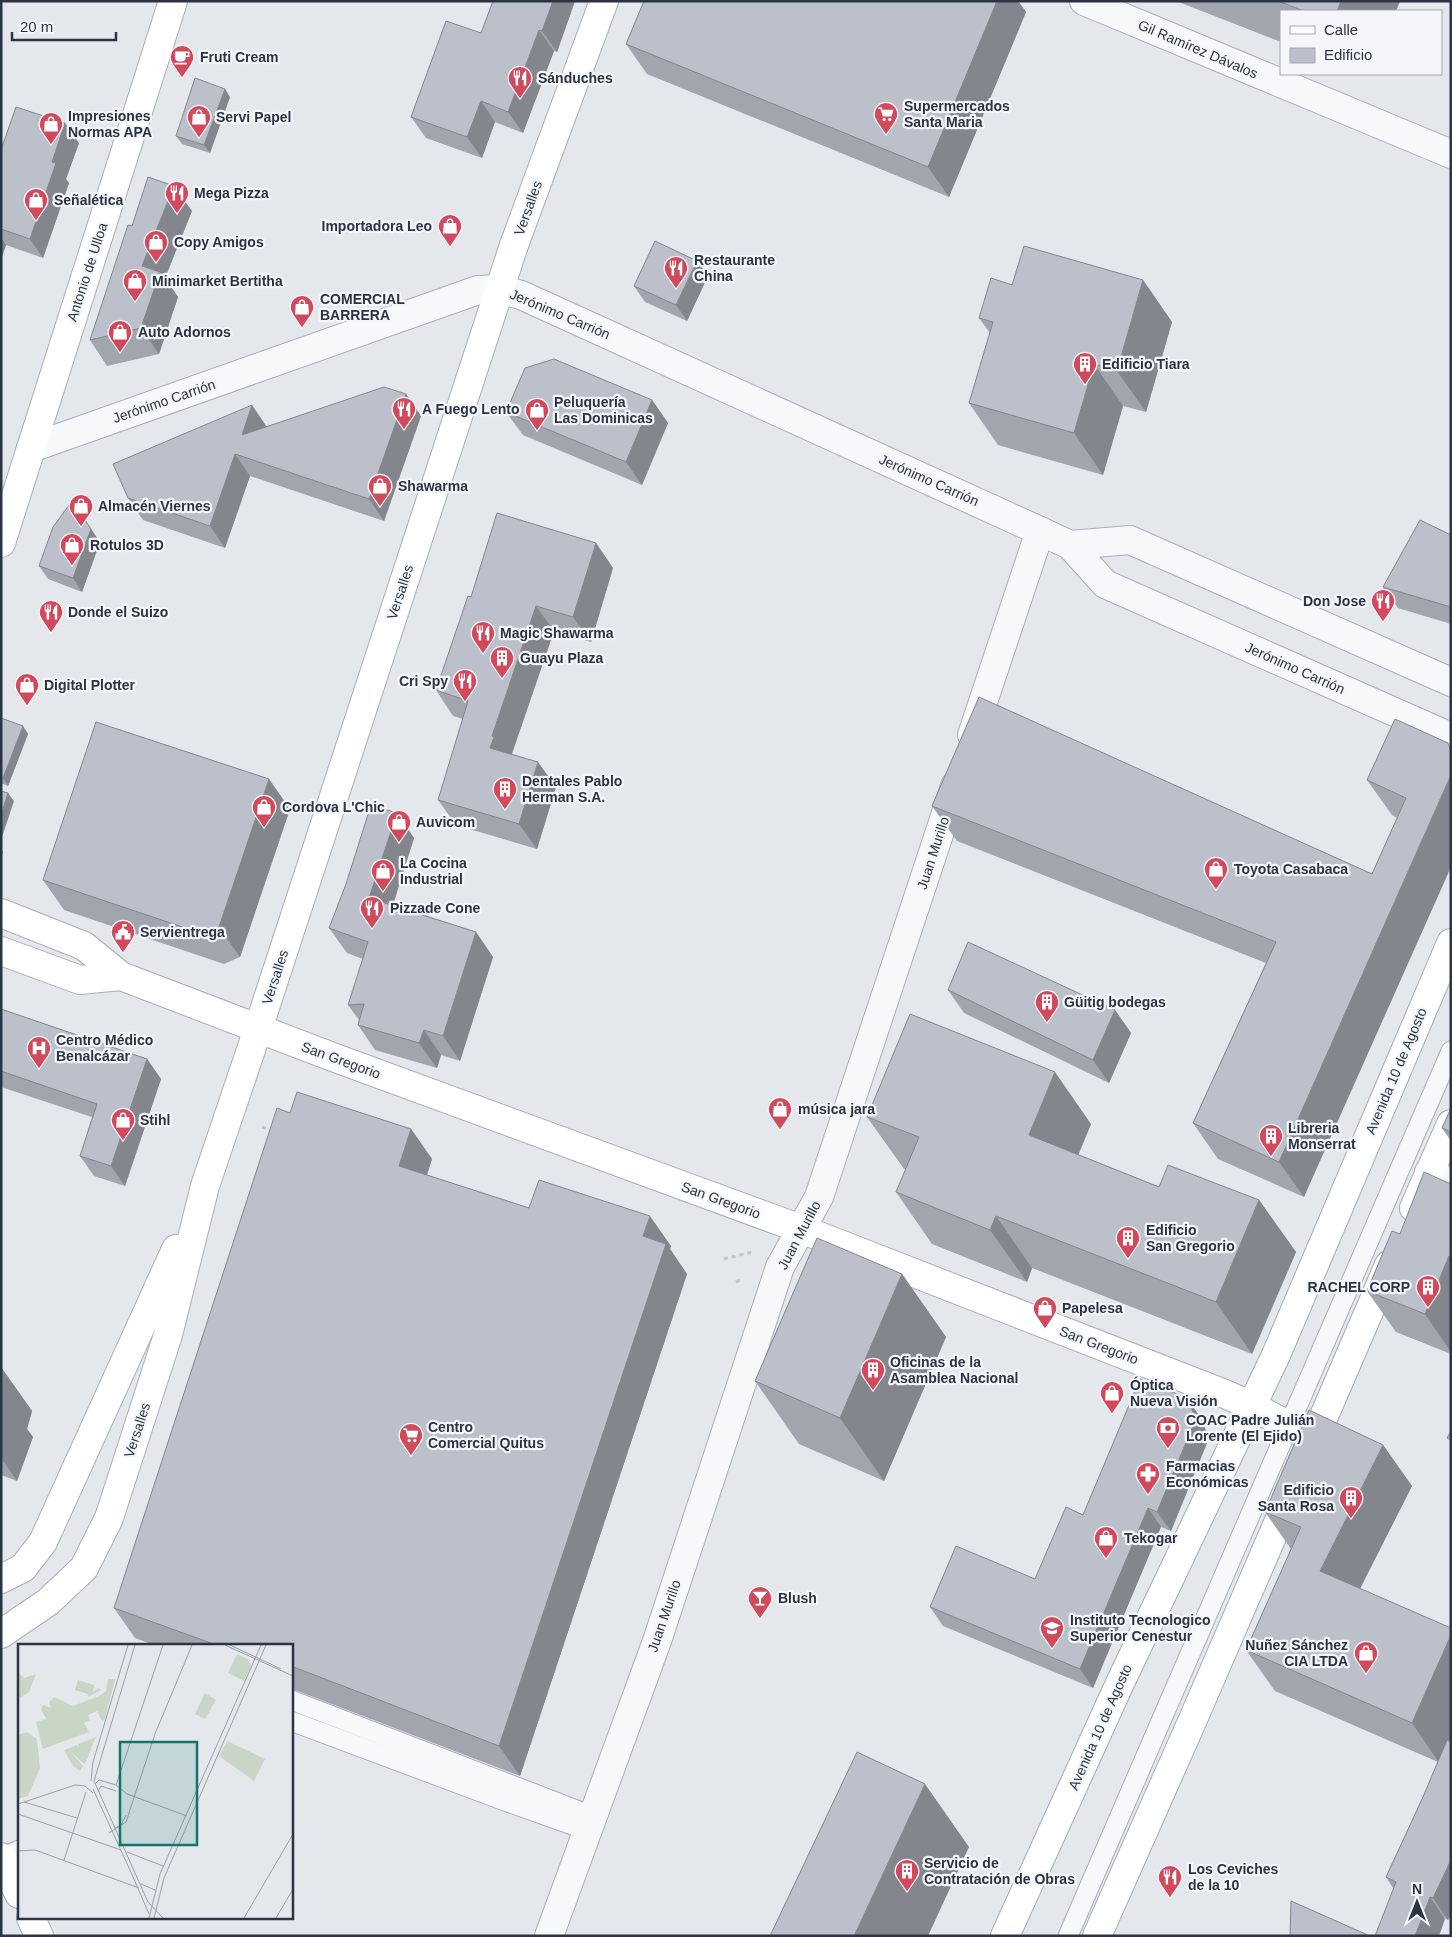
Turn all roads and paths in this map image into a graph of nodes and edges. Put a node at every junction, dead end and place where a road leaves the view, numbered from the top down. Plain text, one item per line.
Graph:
1 (173, 1) edge
2 (604, 1) edge
3 (1084, 1) edge
4 (1451, 154) edge
5 (500, 289) junction
6 (31, 448) junction
7 (1040, 531) junction
8 (1, 543) edge
9 (1070, 545) junction
10 (1451, 682) edge
11 (1451, 738) edge
12 (1, 913) edge
13 (1451, 943) edge
14 (1, 951) edge
15 (121, 976) junction
16 (258, 1028) junction
17 (1451, 1051) edge
18 (1451, 1124) edge
19 (262, 1127) dead end
20 (282, 1134) edge
21 (1440, 1177) edge
22 (205, 1186) junction
23 (801, 1230) junction
24 (756, 1251) dead end
25 (724, 1259) dead end
26 (1252, 1406) junction
27 (1289, 1425) junction
28 (1314, 1439) junction
29 (1, 1579) edge
30 (1, 1634) edge
31 (292, 1700) edge
32 (292, 1721) edge
33 (590, 1823) junction
34 (18, 1850) edge
35 (2, 1858) edge
36 (18, 1892) edge
37 (32, 1920) edge
38 (39, 1936) edge
39 (549, 1936) edge
40 (1005, 1936) edge
41 (1068, 1936) edge
42 (1097, 1936) edge

1 - 6 street, Antonio de Ulloa
2 - 5 street, Versalles
3 - 4 street, Gil Ramírez Dávalos
5 - 6 street, Jerónimo Carrión
5 - 7 street, Jerónimo Carrión
5 - 16 street, Versalles
6 - 8 street, Antonio de Ulloa
7 - 9 street, Jerónimo Carrión
7 - 23 street, Juan Murillo
9 - 10 street, Jerónimo Carrión
9 - 11 street, Jerónimo Carrión
12 - 15 street, San Gregorio
13 - 26 street, Avenida 10 de Agosto
14 - 15 street, San Gregorio
15 - 16 street, San Gregorio
16 - 22 street, Versalles
16 - 23 street, San Gregorio
17 - 27 lane
18 - 21 street
19 - 20 path
21 - 28 street
22 - 29 street, Versalles
22 - 30 street, Versalles
23 - 26 street, San Gregorio
23 - 33 street, Juan Murillo
24 - 25 path
26 - 27 street, San Gregorio
26 - 40 street, Avenida 10 de Agosto
27 - 28 street, San Gregorio
27 - 41 lane
28 - 42 street
31 - 33 lane
32 - 33 lane
33 - 39 street, Juan Murillo
34 - 35 lane
35 - 36 street
37 - 38 street

